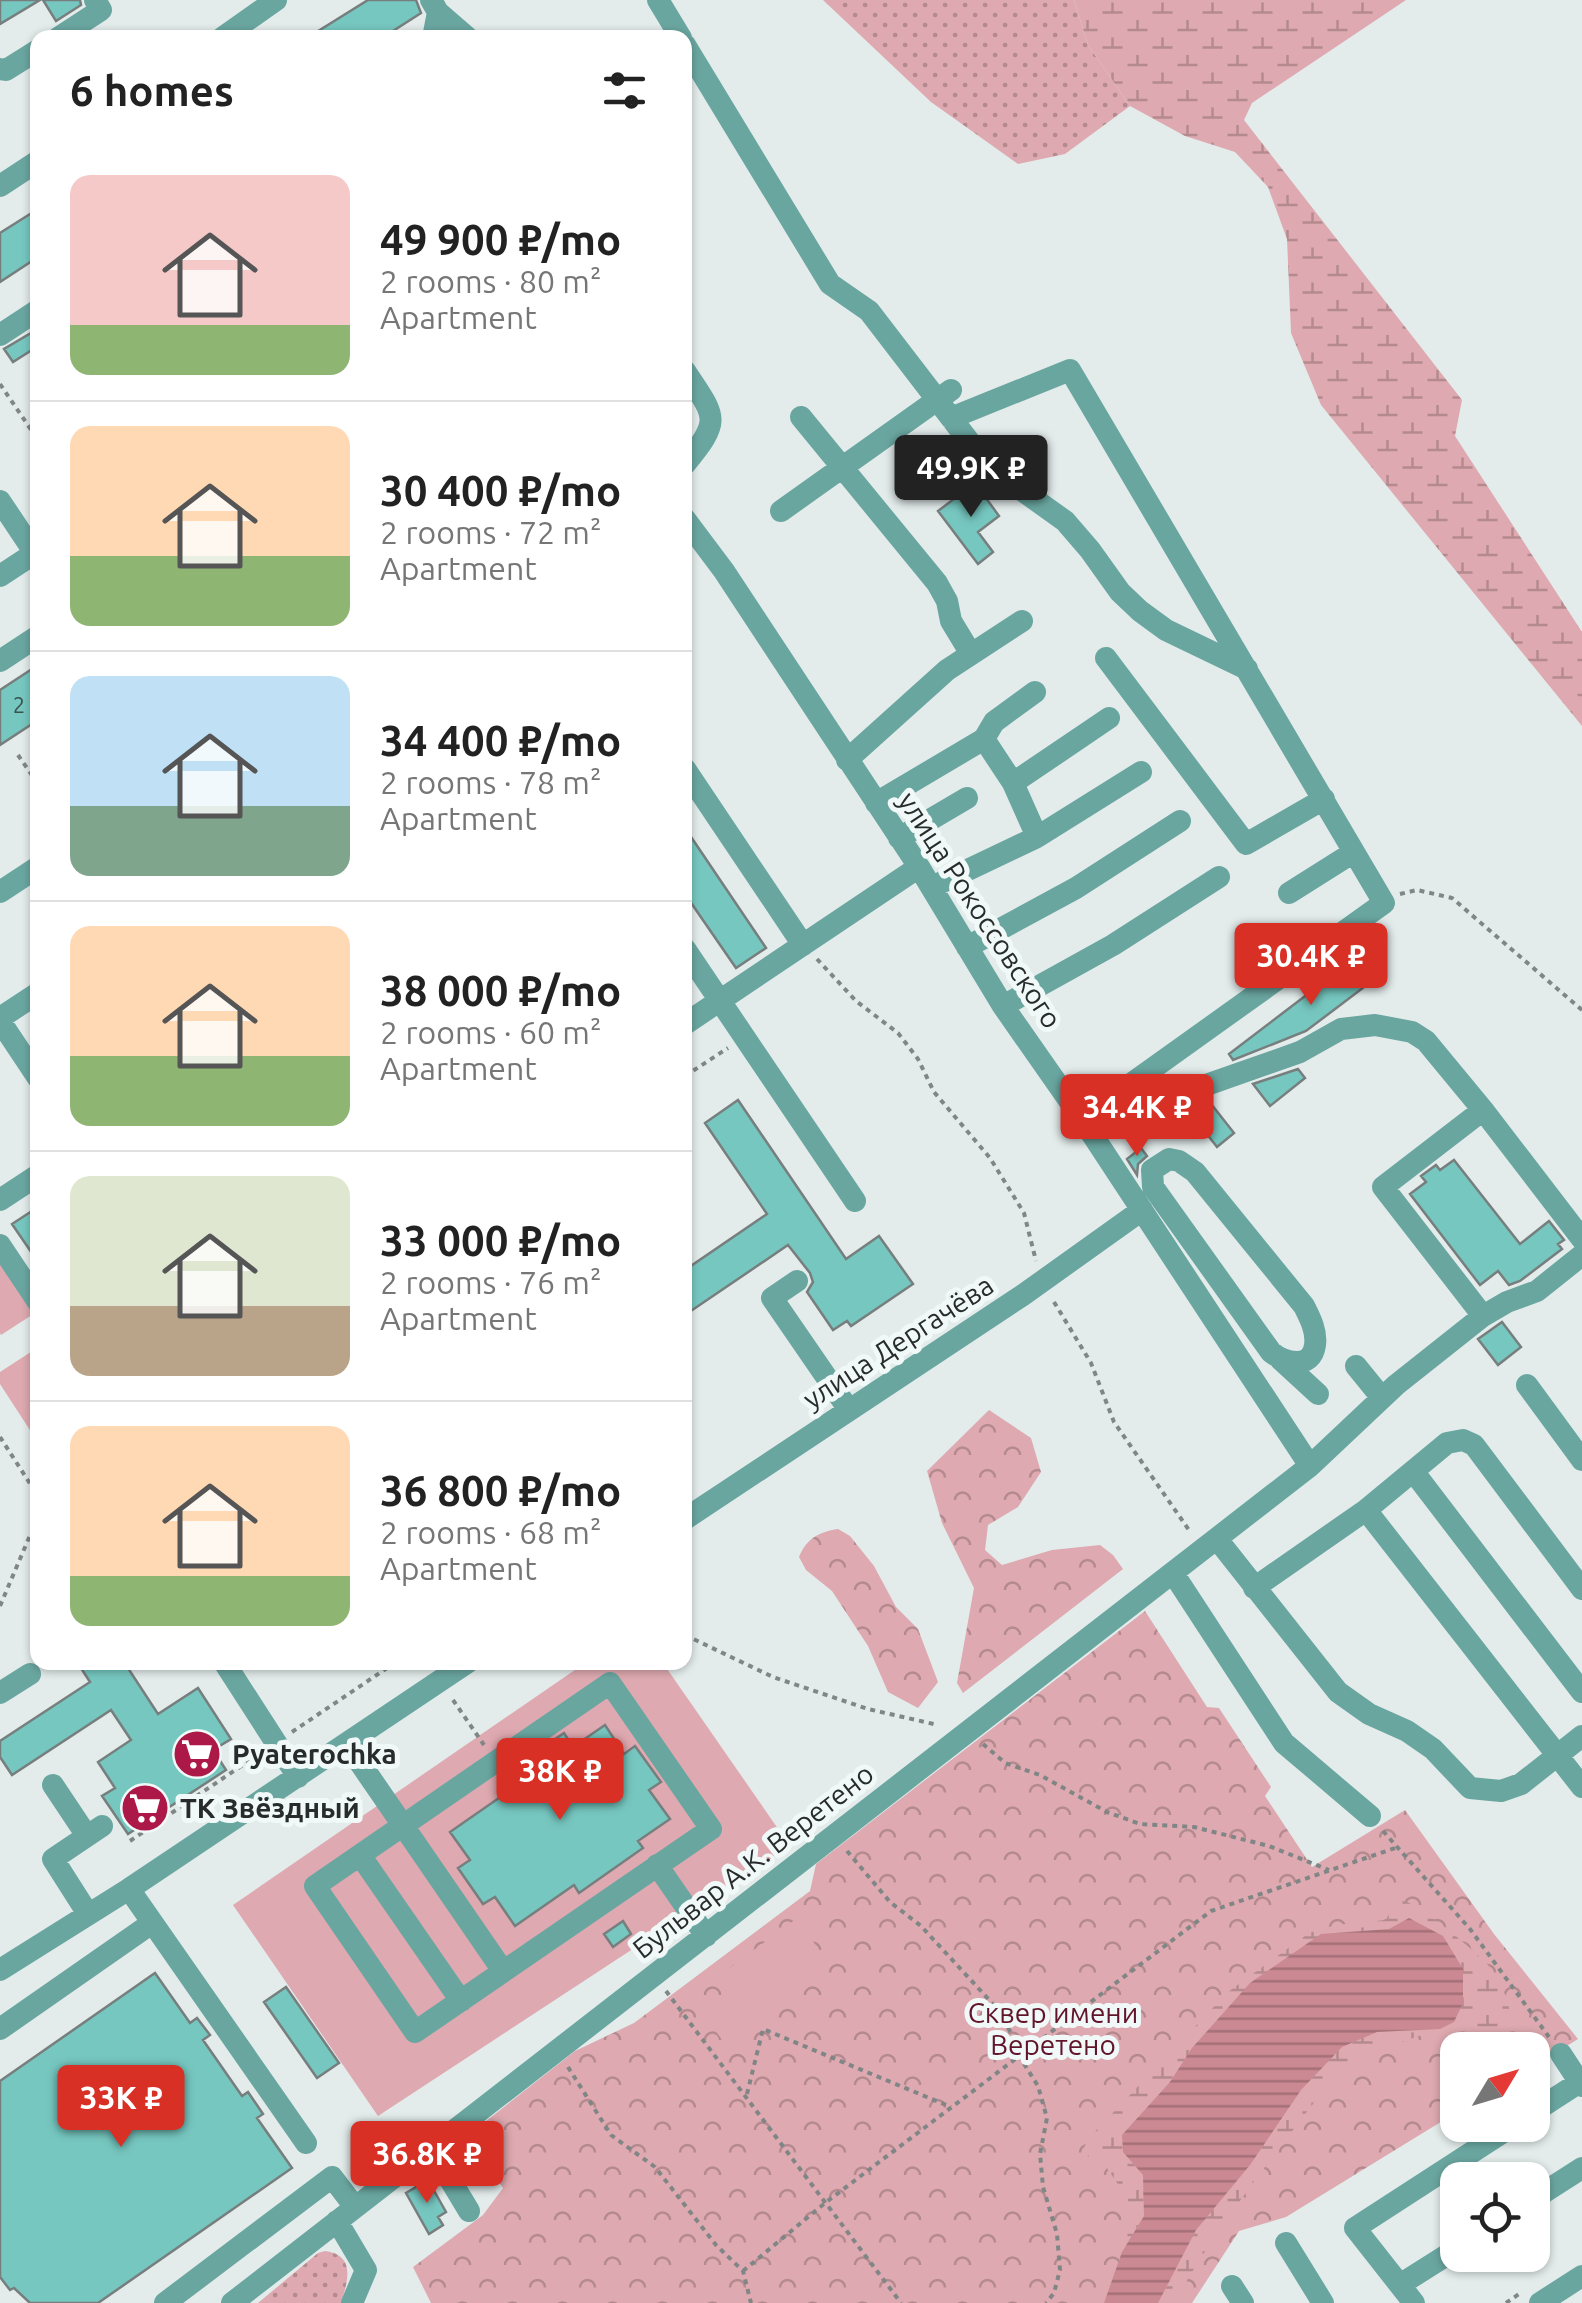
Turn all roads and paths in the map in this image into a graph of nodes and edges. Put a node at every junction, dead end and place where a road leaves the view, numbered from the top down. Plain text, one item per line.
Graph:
1 (94, 0) edge
2 (276, 0) edge
3 (658, 0) edge
4 (435, 6) edge
5 (248, 7) edge
6 (70, 30) edge
7 (229, 30) edge
8 (460, 30) edge
9 (675, 30) edge
10 (30, 55) edge
11 (692, 57) edge
12 (0, 69) edge
13 (30, 167) edge
14 (0, 186) edge
15 (30, 315) edge
16 (0, 335) edge
17 (692, 382) edge
18 (0, 384) edge
19 (947, 402) junction
20 (801, 417) dead end
21 (30, 428) edge
22 (692, 456) edge
23 (844, 466) junction
24 (0, 501) edge
25 (781, 512) dead end
26 (692, 529) edge
27 (30, 545) edge
28 (30, 558) edge
29 (0, 576) edge
30 (1022, 622) dead end
31 (30, 641) edge
32 (970, 654) junction
33 (1106, 658) dead end
34 (0, 661) edge
35 (1247, 669) junction
36 (1035, 692) dead end
37 (1108, 718) dead end
38 (984, 739) junction
39 (18, 755) dead end
40 (847, 760) junction
41 (30, 772) edge
42 (1141, 772) dead end
43 (692, 780) edge
44 (1013, 782) junction
45 (967, 798) dead end
46 (1324, 799) junction
47 (876, 803) junction
48 (1180, 821) dead end
49 (1038, 837) junction
50 (899, 838) junction
51 (1354, 852) junction
52 (919, 867) junction
53 (30, 872) edge
54 (1219, 877) dead end
55 (932, 888) junction
56 (0, 892) edge
57 (1289, 892) dead end
58 (1384, 903) junction
59 (804, 944) junction
60 (967, 947) junction
61 (692, 959) edge
62 (30, 999) edge
63 (720, 1001) junction
64 (1003, 1006) junction
65 (1582, 1010) edge
66 (692, 1019) edge
67 (0, 1020) edge
68 (745, 1038) junction
69 (30, 1066) edge
70 (692, 1072) edge
71 (1192, 1090) dead end
72 (1483, 1110) junction
73 (1082, 1119) junction
74 (30, 1180) edge
75 (1143, 1198) junction
76 (0, 1200) edge
77 (855, 1200) dead end
78 (1582, 1239) edge
79 (0, 1245) edge
80 (1582, 1255) edge
81 (796, 1281) dead end
82 (1042, 1282) junction
83 (30, 1290) edge
84 (1482, 1316) junction
85 (1281, 1360) junction
86 (1356, 1366) dead end
87 (1526, 1385) dead end
88 (1318, 1394) dead end
89 (1382, 1398) junction
90 (849, 1410) junction
91 (0, 1437) edge
92 (1582, 1460) edge
93 (1310, 1466) junction
94 (1413, 1471) junction
95 (30, 1484) edge
96 (1366, 1510) junction
97 (692, 1514) edge
98 (30, 1536) edge
99 (1210, 1544) junction
100 (1173, 1573) junction
101 (1254, 1588) junction
102 (1582, 1589) edge
103 (0, 1606) edge
104 (692, 1637) edge
105 (229, 1670) edge
106 (456, 1670) edge
107 (30, 1674) dead end
108 (440, 1681) junction
109 (1582, 1692) edge
110 (0, 1693) edge
111 (969, 1732) junction
112 (1582, 1736) edge
113 (346, 1744) junction
114 (1557, 1755) junction
115 (496, 1762) junction
116 (298, 1776) junction
117 (54, 1785) dead end
118 (1582, 1787) edge
119 (1370, 1816) joint
120 (402, 1826) junction
121 (832, 1838) junction
122 (1398, 1847) junction
123 (360, 1855) junction
124 (657, 1866) junction
125 (1329, 1870) junction
126 (128, 1889) junction
127 (88, 1914) junction
128 (152, 1923) junction
129 (706, 1936) junction
130 (0, 1970) edge
131 (503, 1972) junction
132 (654, 1976) junction
133 (461, 2001) junction
134 (0, 2028) edge
135 (558, 2050) junction
136 (1561, 2054) joint
137 (1019, 2056) junction
138 (1581, 2084) edge
139 (746, 2097) junction
140 (1550, 2102) edge
141 (950, 2107) junction
142 (1488, 2142) edge
143 (306, 2144) dead end
144 (431, 2148) junction
145 (1582, 2168) edge
146 (1550, 2188) edge
147 (825, 2202) junction
148 (469, 2211) dead end
149 (346, 2214) junction
150 (1286, 2243) dead end
151 (1440, 2265) edge
152 (743, 2271) junction
153 (1582, 2276) edge
154 (1408, 2294) edge
155 (165, 2303) edge
156 (232, 2303) edge
157 (352, 2303) edge
158 (751, 2303) edge
159 (900, 2303) edge
160 (1046, 2303) edge
161 (1323, 2303) edge
162 (1540, 2303) edge

1 - 6 street
2 - 5 street
3 - 9 street
4 - 8 street
5 - 7 street
10 - 12 street
11 - 19 street
13 - 14 street
15 - 16 street
17 - 22 street
18 - 21 path
19 - 23 street
19 - 35 street
19 - 35 street
20 - 23 street
23 - 25 street
23 - 32 street
24 - 27 street
26 - 40 street, улица Рокоссовского
28 - 29 street
30 - 32 street
31 - 34 street
32 - 40 street
33 - 46 street
35 - 46 street
36 - 38 street
37 - 44 street
38 - 44 street
38 - 47 street
39 - 41 path
40 - 47 street, улица Рокоссовского
42 - 49 street
43 - 59 street
44 - 49 street
45 - 50 street
46 - 51 street
47 - 50 street, улица Рокоссовского
48 - 60 street
49 - 55 street
50 - 52 street, улица Рокоссовского
51 - 57 street
51 - 58 street
52 - 55 street, улица Рокоссовского
52 - 59 street
53 - 56 street
54 - 64 street
55 - 60 street, улица Рокоссовского
58 - 65 path
58 - 73 street
59 - 63 street
59 - 82 path
60 - 64 street, улица Рокоссовского
61 - 63 street
62 - 67 street
63 - 66 street
63 - 68 street
64 - 73 street, улица Рокоссовского
67 - 69 street
68 - 70 path
68 - 77 street
71 - 72 street
72 - 78 street
72 - 84 street
73 - 75 street, улица Рокоссовского
74 - 76 street
75 - 82 street, улица Дергачёва
75 - 85 street
75 - 85 street, улица Дергачёва
75 - 93 street, улица Рокоссовского
79 - 83 street
80 - 84 street, Бульвар А.К. Веретено
81 - 90 street
82 - 90 street, улица Дергачёва
82 - 99 path
84 - 89 street, Бульвар А.К. Веретено
85 - 88 street
86 - 89 street
87 - 92 street
89 - 93 street, Бульвар А.К. Веретено
90 - 97 street, улица Дергачёва
91 - 95 path
93 - 99 street, Бульвар А.К. Веретено
94 - 96 street
94 - 102 street
94 - 109 street
96 - 101 street
96 - 114 street
98 - 103 path
99 - 100 street, Бульвар А.К. Веретено
99 - 101 street
100 - 111 street, Бульвар А.К. Веретено
100 - 119 street
101 - 114 street
104 - 111 path
105 - 116 street
106 - 108 street
107 - 110 street
108 - 113 street
108 - 115 path
111 - 121 street, Бульвар А.К. Веретено
111 - 125 path
112 - 114 street
113 - 116 street
113 - 120 street
114 - 118 street
115 - 120 street
115 - 124 street
116 - 126 street
117 - 127 street
119 - 122 path
120 - 123 street
120 - 131 street
121 - 129 street, Бульвар А.К. Веретено
121 - 137 path
122 - 125 path
122 - 136 path
123 - 133 street
123 - 133 street
124 - 129 street
124 - 131 street
125 - 137 path
126 - 127 street
126 - 128 street
127 - 130 street
128 - 134 street
128 - 143 street
129 - 132 street, Бульвар А.К. Веретено
131 - 133 street
132 - 135 street, Бульвар А.К. Веретено
132 - 139 path
135 - 144 street, Бульвар А.К. Веретено
135 - 152 path
136 - 138 street
137 - 141 path
137 - 160 path
138 - 140 street
139 - 141 path
139 - 147 path
141 - 147 path
142 - 154 street
144 - 148 street
144 - 149 street, Бульвар А.К. Веретено
145 - 146 street
147 - 152 path
147 - 159 path
149 - 155 street
149 - 156 street, Бульвар А.К. Веретено
149 - 157 street
150 - 161 street
151 - 154 street
152 - 158 path
153 - 162 street

